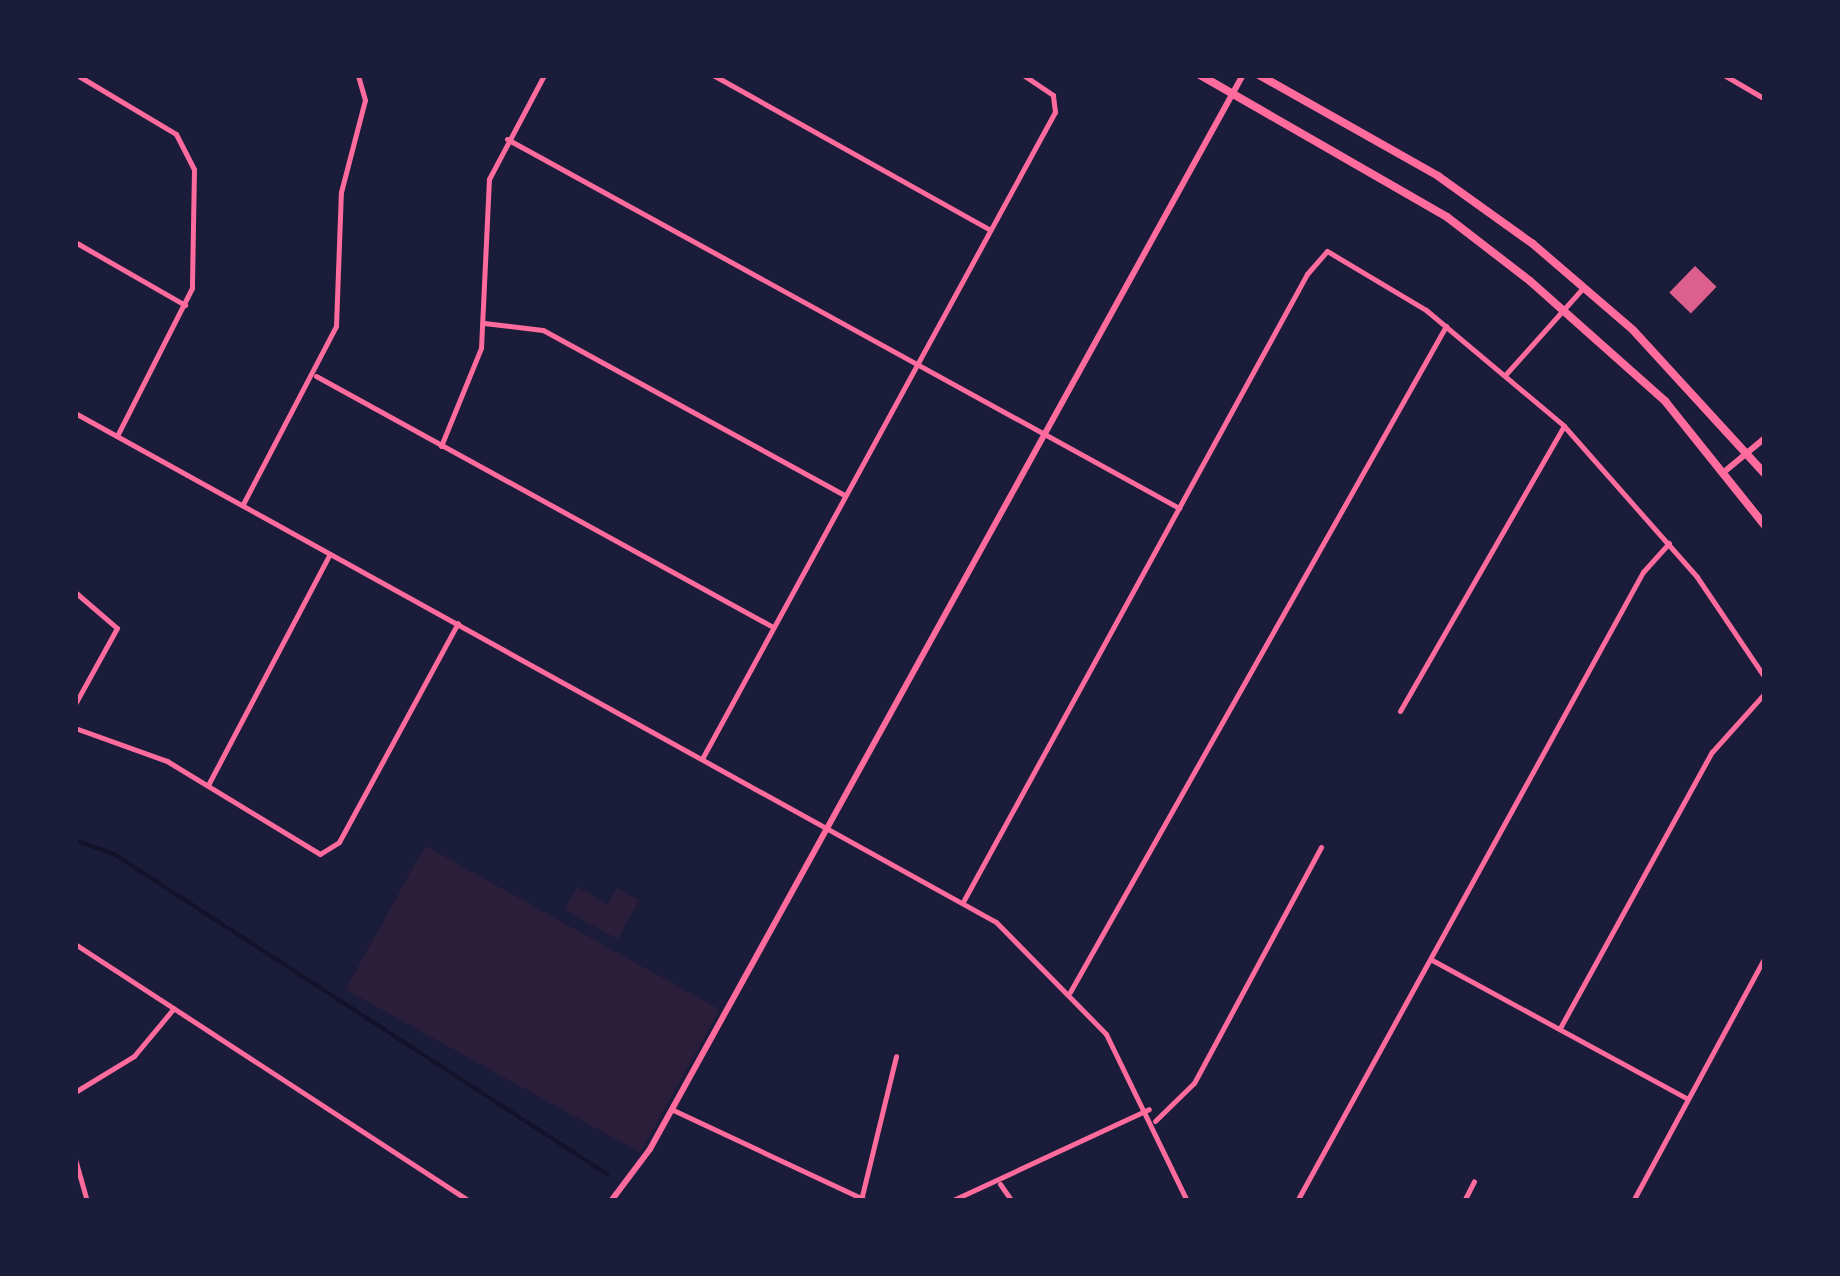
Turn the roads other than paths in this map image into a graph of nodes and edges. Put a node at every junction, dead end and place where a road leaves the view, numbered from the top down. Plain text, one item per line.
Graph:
1 (77, 75) edge
2 (358, 75) edge
3 (544, 75) edge
4 (713, 75) edge
5 (1023, 75) edge
6 (1200, 75) edge
7 (1243, 75) edge
8 (1259, 75) edge
9 (1724, 75) edge
10 (1234, 94) junction
11 (1765, 99) edge
12 (507, 138) junction
13 (989, 229) junction
14 (75, 242) edge
15 (1582, 288) junction
16 (185, 305) junction
17 (1564, 308) junction
18 (484, 322) junction
19 (1446, 326) junction
20 (916, 363) junction
21 (1506, 374) junction
22 (316, 376) junction
23 (75, 413) edge
24 (1564, 426) junction
25 (1046, 434) junction
26 (117, 436) junction
27 (1765, 438) edge
28 (441, 446) junction
29 (1748, 452) junction
30 (1724, 472) junction
31 (1765, 474) edge
32 (845, 495) junction
33 (243, 504) junction
34 (1179, 508) junction
35 (1765, 526) edge
36 (1669, 543) junction
37 (330, 554) junction
38 (75, 592) edge
39 (458, 623) junction
40 (773, 626) junction
41 (1765, 678) edge
42 (1765, 693) edge
43 (75, 704) edge
44 (1400, 711) dead end
45 (75, 728) edge
46 (703, 757) junction
47 (208, 785) junction
48 (829, 828) junction
49 (1320, 847) dead end
50 (964, 900) junction
51 (75, 944) edge
52 (1765, 958) edge
53 (1432, 960) junction
54 (1070, 992) junction
55 (174, 1008) junction
56 (1560, 1028) junction
57 (896, 1056) dead end
58 (75, 1092) edge
59 (1688, 1098) junction
60 (671, 1109) junction
61 (1149, 1109) junction
62 (1155, 1121) junction
63 (75, 1159) edge
64 (1474, 1181) dead end
65 (1000, 1184) junction
66 (864, 1200) edge
67 (87, 1201) edge
68 (469, 1201) edge
69 (611, 1201) edge
70 (951, 1201) edge
71 (1012, 1201) edge
72 (1187, 1201) edge
73 (1297, 1201) edge
74 (1464, 1201) edge
75 (1632, 1201) edge

1 - 16 street
2 - 22 street
3 - 12 street
4 - 13 street
5 - 13 street
6 - 10 main road
7 - 10 street
8 - 15 main road
9 - 11 street
10 - 17 main road
10 - 25 street
12 - 18 street
12 - 20 street
13 - 20 street
14 - 16 street
15 - 17 street
15 - 29 main road
16 - 26 street
17 - 21 street
17 - 30 main road
18 - 28 street
18 - 32 street
19 - 21 street
19 - 34 street
19 - 54 street
20 - 25 street
20 - 32 street
21 - 24 street
22 - 28 street
22 - 33 street
23 - 26 street
24 - 36 street
24 - 44 street
25 - 34 street
25 - 48 street
26 - 33 street
27 - 29 street
28 - 40 street
29 - 30 street
29 - 31 main road
30 - 35 main road
32 - 40 street
33 - 37 street
34 - 50 street
36 - 41 street
36 - 53 street
37 - 39 street
37 - 47 street
38 - 43 street
39 - 46 street
39 - 47 street
40 - 46 street
42 - 56 street
45 - 47 street
46 - 48 street
48 - 50 street
48 - 60 street
49 - 62 street
50 - 54 street
51 - 55 street
52 - 59 street
53 - 56 street
53 - 73 street
54 - 61 street
55 - 58 street
55 - 68 street
56 - 59 street
57 - 66 street
59 - 75 street
60 - 66 street
60 - 69 street
61 - 62 street
61 - 65 street
62 - 72 street
63 - 67 street
64 - 74 street
65 - 70 street
65 - 71 street

